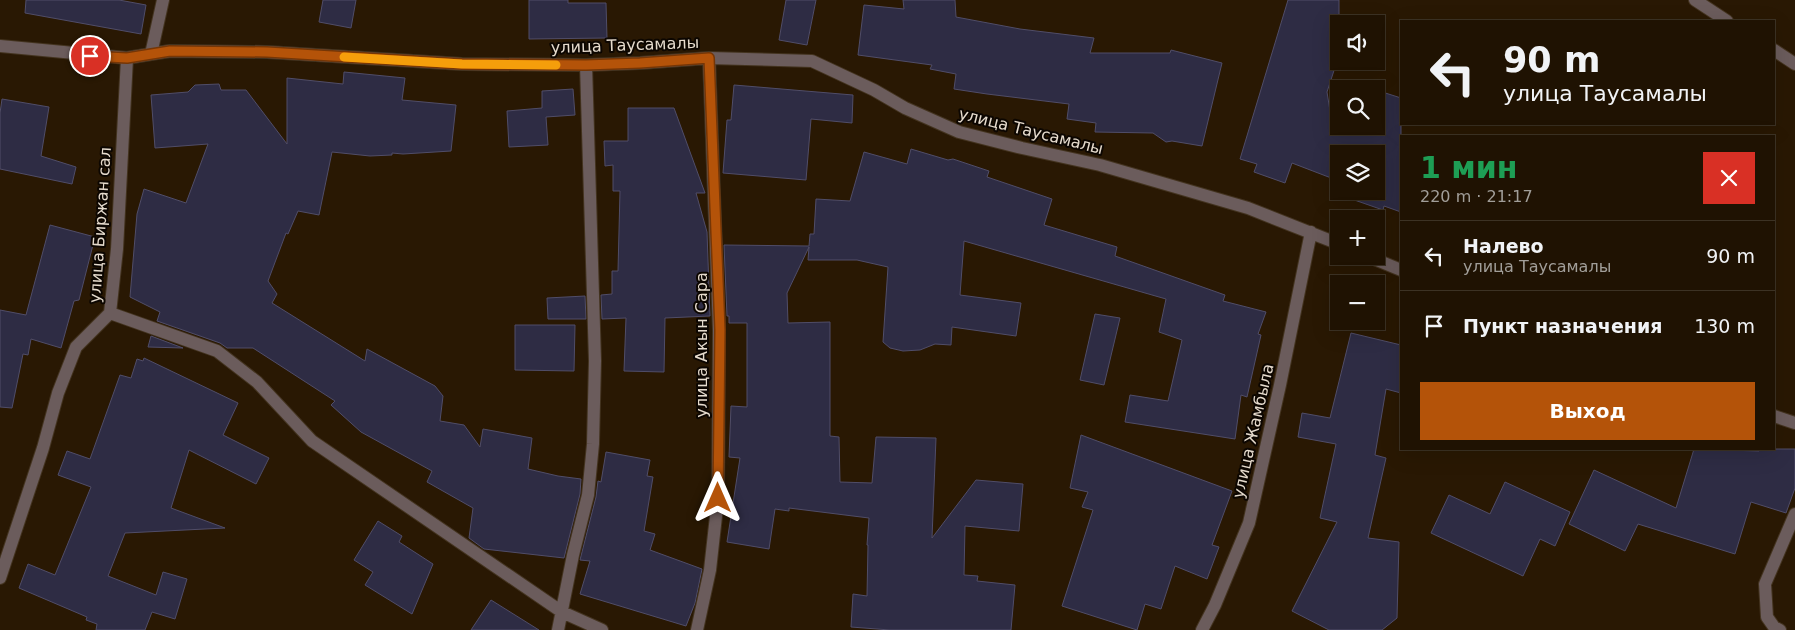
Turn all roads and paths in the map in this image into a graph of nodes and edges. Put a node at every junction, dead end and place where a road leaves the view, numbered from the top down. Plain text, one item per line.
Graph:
1 (163, 0) edge
2 (1695, 0) edge
3 (1725, 20) edge
4 (0, 46) edge
5 (1775, 51) edge
6 (151, 54) junction
7 (127, 58) junction
8 (709, 58) junction
9 (1795, 64) edge
10 (586, 65) junction
11 (1311, 232) junction
12 (1330, 240) edge
13 (1385, 263) edge
14 (1400, 270) edge
15 (110, 313) junction
16 (1775, 416) edge
17 (1795, 423) edge
18 (1795, 514) edge
19 (0, 578) edge
20 (562, 612) junction
21 (558, 630) edge
22 (602, 630) edge
23 (698, 630) edge
24 (1202, 630) edge
25 (1780, 630) edge

1 - 6 street
2 - 3 street
4 - 7 street, улица Таусамалы
5 - 9 street
6 - 7 street, улица Таусамалы
6 - 10 street, улица Таусамалы
7 - 15 street, улица Биржан сал
8 - 10 street, улица Таусамалы
8 - 11 street, улица Таусамалы
8 - 23 street, улица Акын Сара
10 - 20 street
11 - 12 street, улица Таусамалы
11 - 24 street, улица Жамбыла
13 - 14 street
15 - 19 street, улица Биржан сал
15 - 20 street
16 - 17 street
18 - 25 street
20 - 21 street
20 - 22 street

